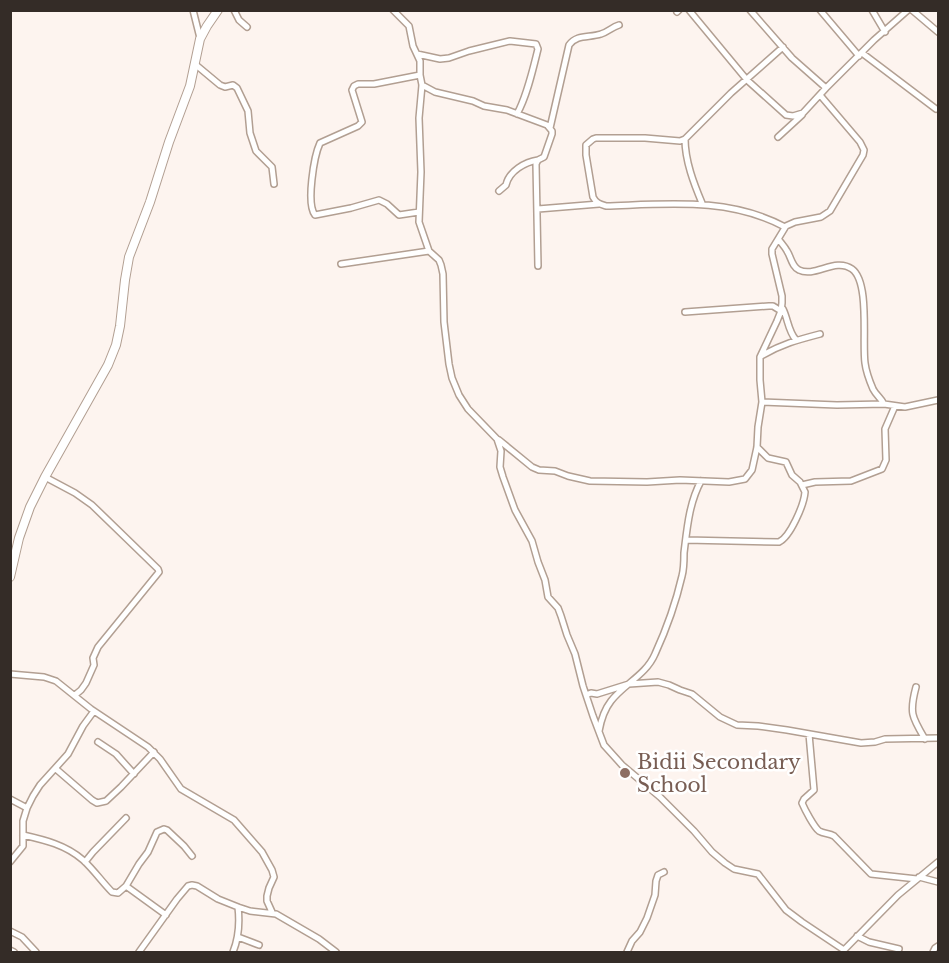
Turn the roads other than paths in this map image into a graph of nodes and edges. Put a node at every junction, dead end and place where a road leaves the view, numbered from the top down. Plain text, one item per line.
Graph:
1 (193, 10) edge
2 (218, 10) edge
3 (234, 10) edge
4 (393, 10) edge
5 (689, 10) edge
6 (750, 10) edge
7 (820, 10) edge
8 (872, 10) edge
9 (910, 10) edge
10 (619, 26) dead end
11 (247, 27) dead end
12 (885, 32) junction
13 (939, 32) edge
14 (200, 39) junction
15 (783, 47) junction
16 (417, 54) junction
17 (860, 55) junction
18 (195, 65) junction
19 (420, 75) junction
20 (747, 80) junction
21 (422, 85) junction
22 (826, 88) junction
23 (820, 95) junction
24 (936, 109) dead end
25 (803, 113) junction
26 (517, 114) junction
27 (550, 128) junction
28 (778, 137) dead end
29 (685, 139) junction
30 (538, 160) junction
31 (274, 184) dead end
32 (499, 191) dead end
33 (702, 203) junction
34 (599, 204) junction
35 (538, 209) junction
36 (419, 212) junction
37 (785, 227) junction
38 (778, 240) junction
39 (429, 251) junction
40 (341, 264) dead end
41 (538, 266) dead end
42 (782, 309) junction
43 (685, 312) dead end
44 (820, 334) dead end
45 (796, 340) junction
46 (761, 356) junction
47 (939, 400) edge
48 (762, 402) junction
49 (884, 404) junction
50 (896, 406) junction
51 (497, 439) junction
52 (757, 447) junction
53 (45, 477) junction
54 (700, 481) junction
55 (802, 485) junction
56 (686, 540) junction
57 (10, 578) edge
58 (10, 674) edge
59 (629, 684) junction
60 (916, 687) dead end
61 (75, 695) junction
62 (586, 695) junction
63 (94, 711) junction
64 (598, 732) junction
65 (809, 734) junction
66 (925, 738) junction
67 (939, 738) edge
68 (98, 742) dead end
69 (154, 752) junction
70 (56, 769) junction
71 (134, 774) junction
72 (10, 799) edge
73 (27, 808) junction
74 (126, 818) dead end
75 (23, 835) junction
76 (192, 856) dead end
77 (10, 862) edge
78 (86, 862) junction
79 (939, 862) edge
80 (664, 872) dead end
81 (918, 878) junction
82 (939, 882) edge
83 (126, 886) junction
84 (238, 907) junction
85 (272, 912) junction
86 (166, 915) junction
87 (10, 931) edge
88 (857, 936) junction
89 (238, 937) junction
90 (259, 945) dead end
91 (939, 946) edge
92 (898, 949) dead end
93 (843, 951) edge
94 (36, 952) edge
95 (139, 952) edge
96 (233, 952) edge
97 (336, 952) edge
98 (627, 952) edge
99 (933, 952) edge

1 - 14 street
2 - 14 main road
3 - 11 street
4 - 16 street
5 - 20 street
6 - 15 street
7 - 17 street
8 - 12 street
9 - 12 street
9 - 13 street
10 - 27 street
12 - 17 street
14 - 18 main road
15 - 20 street
15 - 22 street
16 - 19 street
16 - 26 street
17 - 22 street
17 - 24 street
18 - 31 street
18 - 53 main road
19 - 21 street
19 - 36 street
20 - 25 street
20 - 29 street
21 - 26 street
21 - 36 street
22 - 23 street
23 - 25 street
23 - 37 street
25 - 28 street
26 - 27 street
27 - 30 street
29 - 33 street
29 - 34 street
30 - 32 street
30 - 35 street
33 - 34 street
33 - 37 street
34 - 35 street
35 - 41 street
36 - 39 street
37 - 38 street
38 - 42 street
38 - 49 street
39 - 40 street
39 - 51 street
42 - 43 street
42 - 45 street
42 - 46 street
44 - 45 street
45 - 46 street
46 - 48 street
47 - 50 street
48 - 49 street
48 - 52 street
49 - 50 street
50 - 55 street
51 - 54 street
51 - 62 street
52 - 54 street
52 - 55 street
53 - 57 main road
53 - 61 street
54 - 56 street
55 - 56 street
56 - 59 street
58 - 61 street
59 - 62 street
59 - 64 street
59 - 65 street
60 - 66 street
61 - 63 street
62 - 64 street
63 - 69 street
63 - 70 street
64 - 93 street
65 - 66 street
65 - 81 street
66 - 67 street
68 - 71 street
69 - 71 street
69 - 85 street
70 - 71 street
70 - 73 street
72 - 73 street
73 - 75 street
74 - 78 street
75 - 77 street
75 - 78 street
76 - 83 street
78 - 83 street
79 - 81 street
80 - 98 street
81 - 82 street
81 - 88 street
83 - 86 street
84 - 85 street
84 - 86 street
84 - 89 street
85 - 97 street
86 - 95 street
87 - 94 street
88 - 92 street
88 - 93 street
89 - 90 street
89 - 96 street
91 - 99 street

